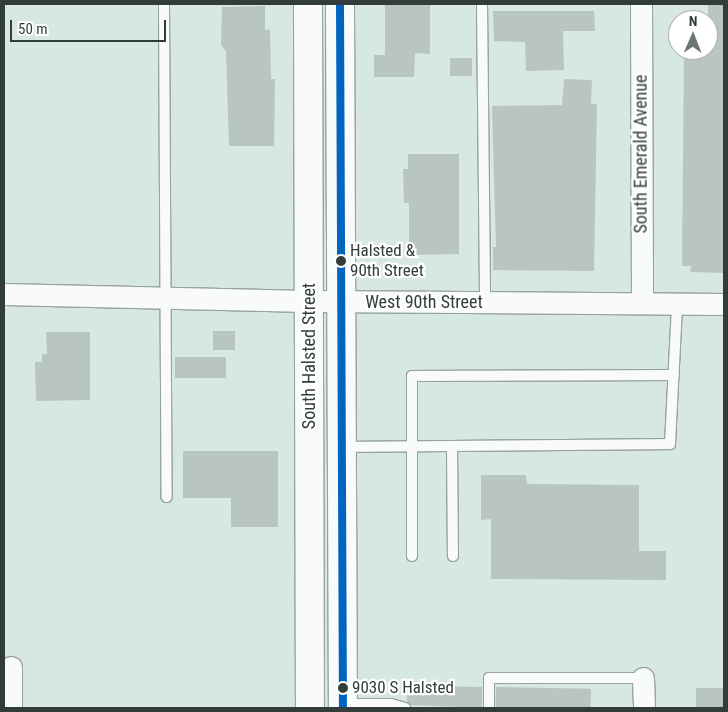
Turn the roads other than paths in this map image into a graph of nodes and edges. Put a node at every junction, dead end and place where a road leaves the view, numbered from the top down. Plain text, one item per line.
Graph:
1 (164, 4) edge
2 (308, 4) edge
3 (340, 4) edge
4 (482, 4) edge
5 (640, 4) edge
6 (4, 294) edge
7 (165, 299) junction
8 (309, 301) junction
9 (342, 301) junction
10 (485, 302) junction
11 (642, 304) junction
12 (677, 304) junction
13 (724, 304) edge
14 (674, 375) junction
15 (412, 446) junction
16 (452, 446) junction
17 (342, 447) junction
18 (167, 497) dead end
19 (412, 556) dead end
20 (453, 556) dead end
21 (11, 667) dead end
22 (643, 678) joint
23 (342, 706) edge
24 (11, 708) edge
25 (310, 708) edge
26 (405, 708) edge
27 (489, 708) edge
28 (644, 708) edge

1 - 7 lane
2 - 8 main road, South Halsted Street
3 - 9 main road, South Halsted Street
4 - 10 lane
5 - 11 street, South Emerald Avenue
6 - 7 street, West 90th Street
7 - 8 street, West 90th Street
7 - 18 lane
8 - 9 street, West 90th Street
8 - 25 main road, South Halsted Street
9 - 10 street, West 90th Street
9 - 17 main road, South Halsted Street
10 - 11 street, West 90th Street
11 - 12 street, West 90th Street
12 - 13 street, West 90th Street
12 - 14 lane
14 - 15 lane
14 - 16 lane
15 - 16 lane
15 - 17 lane
15 - 19 lane
16 - 20 lane
17 - 23 main road, South Halsted Street
21 - 24 street
22 - 27 lane
22 - 28 street
23 - 26 lane

